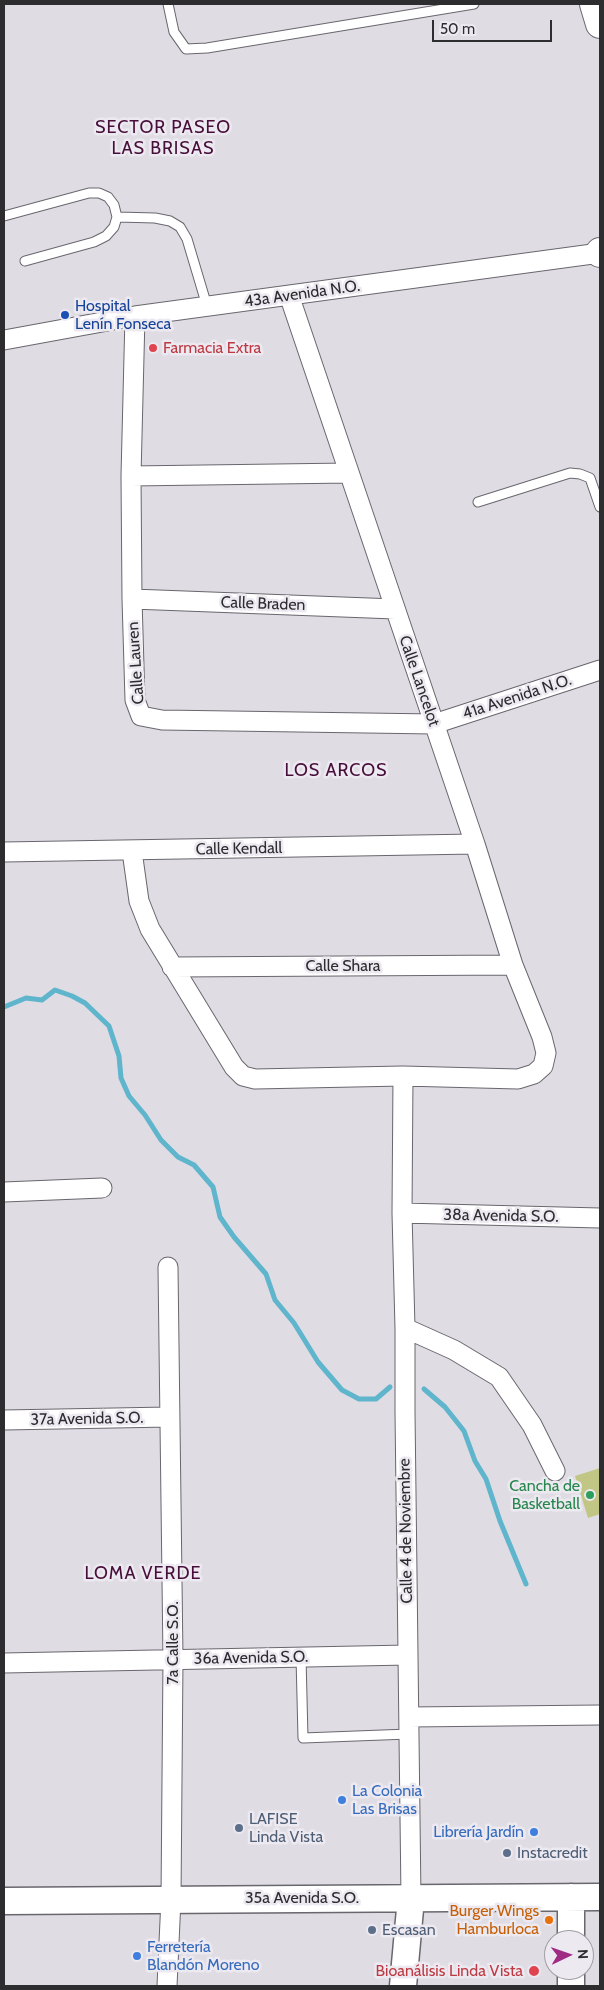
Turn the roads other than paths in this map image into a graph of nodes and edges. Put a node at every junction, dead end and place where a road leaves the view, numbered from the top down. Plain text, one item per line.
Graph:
1 (168, 4) edge
2 (474, 4) edge
3 (594, 4) edge
4 (600, 24) edge
5 (4, 216) edge
6 (117, 217) junction
7 (600, 253) edge
8 (25, 261) dead end
9 (289, 295) junction
10 (207, 306) junction
11 (135, 316) junction
12 (4, 340) edge
13 (349, 473) junction
14 (131, 476) junction
15 (478, 502) dead end
16 (600, 507) edge
17 (132, 599) junction
18 (395, 609) junction
19 (600, 670) edge
20 (434, 724) junction
21 (475, 844) junction
22 (132, 851) junction
23 (4, 852) edge
24 (513, 965) junction
25 (172, 967) junction
26 (403, 1076) junction
27 (102, 1188) dead end
28 (4, 1192) edge
29 (402, 1213) junction
30 (600, 1218) edge
31 (168, 1267) dead end
32 (406, 1328) junction
33 (169, 1417) junction
34 (4, 1420) edge
35 (555, 1471) dead end
36 (408, 1655) junction
37 (301, 1656) junction
38 (174, 1659) junction
39 (4, 1663) edge
40 (600, 1715) edge
41 (409, 1726) junction
42 (572, 1897) junction
43 (600, 1897) edge
44 (411, 1898) junction
45 (170, 1899) junction
46 (4, 1901) edge
47 (571, 1930) edge
48 (167, 1986) edge
49 (403, 1986) edge

1 - 2 lane
3 - 4 main road
5 - 6 lane
6 - 8 lane
6 - 10 lane
7 - 9 street, 43a Avenida N.O.
9 - 10 street, 43a Avenida N.O.
9 - 13 street, Calle Lancelot
10 - 11 street, 43a Avenida N.O.
11 - 12 street, 43a Avenida N.O.
11 - 14 street, Calle Lauren
13 - 14 street
13 - 18 street, Calle Lancelot
14 - 17 street, Calle Lauren
15 - 16 lane
17 - 18 street, Calle Braden
17 - 20 street, Calle Lauren
18 - 20 street, Calle Lancelot
19 - 20 street, 41a Avenida N.O.
20 - 21 street, Calle Lancelot
21 - 22 street, Calle Kendall
21 - 24 street, Calle Lancelot
22 - 23 street, Calle Kendall
22 - 25 street
24 - 25 street, Calle Shara
24 - 26 street, Calle Lancelot
25 - 26 street
26 - 29 street, Calle 4 de Noviembre
27 - 28 street
29 - 30 street, 38a Avenida S.O.
29 - 32 street, Calle 4 de Noviembre
31 - 33 street, 7a Calle S.O.
32 - 35 street
32 - 36 street, Calle 4 de Noviembre
33 - 34 street, 37a Avenida S.O.
33 - 38 street, 7a Calle S.O.
36 - 37 street, 36a Avenida S.O.
36 - 41 street, Calle 4 de Noviembre
37 - 38 street, 36a Avenida S.O.
37 - 41 lane
38 - 39 street, 36a Avenida S.O.
38 - 45 street, 7a Calle S.O.
40 - 41 street
41 - 44 street, Calle 4 de Noviembre
42 - 43 main road, 35a Avenida S.O.
42 - 44 main road, 35a Avenida S.O.
42 - 47 main road
44 - 45 main road, 35a Avenida S.O.
44 - 49 main road, Calle 4 de Noviembre
45 - 46 main road, 35a Avenida S.O.
45 - 48 street, 7a Calle S.O.

